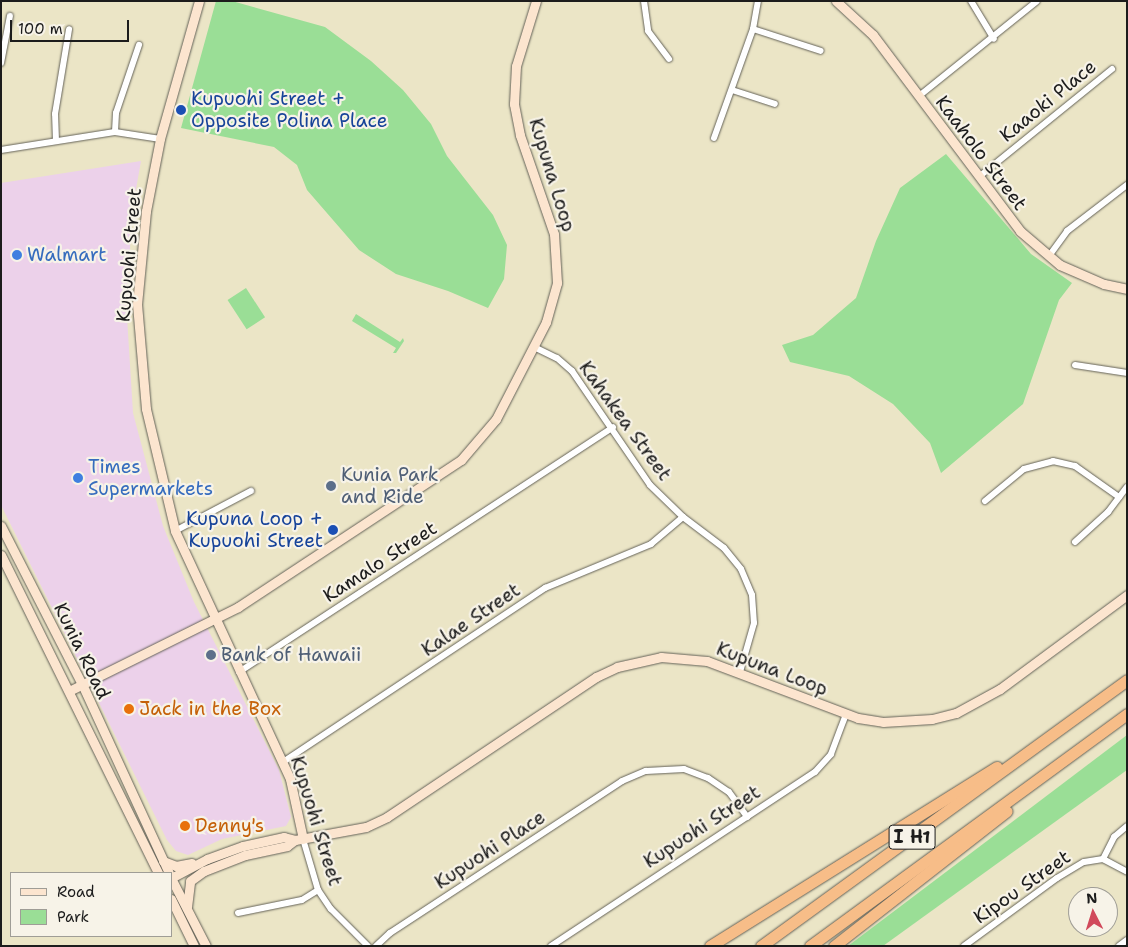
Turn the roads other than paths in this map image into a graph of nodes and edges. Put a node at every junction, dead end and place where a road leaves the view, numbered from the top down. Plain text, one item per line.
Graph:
1 (199, 1) edge
2 (536, 1) edge
3 (644, 1) edge
4 (758, 1) edge
5 (836, 1) edge
6 (971, 1) edge
7 (1037, 1) edge
8 (10, 16) dead end
9 (69, 29) dead end
10 (753, 29) junction
11 (994, 39) junction
12 (139, 45) dead end
13 (821, 51) dead end
14 (668, 59) dead end
15 (1, 63) edge
16 (1112, 69) dead end
17 (732, 90) junction
18 (919, 96) junction
19 (775, 104) dead end
20 (115, 132) junction
21 (714, 138) dead end
22 (160, 139) junction
23 (56, 141) junction
24 (1, 150) edge
25 (980, 176) junction
26 (1127, 185) edge
27 (1049, 256) junction
28 (1127, 289) edge
29 (534, 347) junction
30 (1075, 365) dead end
31 (1127, 373) edge
32 (612, 427) junction
33 (1127, 487) edge
34 (251, 491) dead end
35 (1119, 497) junction
36 (985, 501) dead end
37 (683, 517) junction
38 (1, 526) edge
39 (175, 531) junction
40 (1075, 542) dead end
41 (1, 555) edge
42 (1127, 595) edge
43 (214, 620) junction
44 (239, 672) junction
45 (740, 672) junction
46 (1127, 680) edge
47 (82, 684) junction
48 (69, 691) junction
49 (846, 714) junction
50 (1127, 714) edge
51 (1062, 727) junction
52 (1103, 732) junction
53 (283, 762) junction
54 (747, 817) junction
55 (1127, 826) edge
56 (299, 839) junction
57 (207, 859) junction
58 (1103, 859) junction
59 (163, 861) junction
60 (158, 872) edge
61 (168, 872) edge
62 (1127, 872) edge
63 (172, 877) edge
64 (172, 880) edge
65 (318, 890) junction
66 (172, 901) edge
67 (187, 907) junction
68 (238, 913) dead end
69 (1127, 940) edge
70 (194, 946) edge
71 (206, 946) edge
72 (368, 946) edge
73 (376, 946) edge
74 (551, 946) edge
75 (710, 946) edge
76 (761, 946) edge
77 (810, 946) edge
78 (834, 946) edge
79 (964, 946) edge
80 (1119, 946) edge

1 - 22 street, Kupuohi Street
2 - 29 street, Kupuna Loop
3 - 14 street
4 - 10 street
5 - 18 street, Kaaholo Street
6 - 11 street
7 - 11 street
8 - 15 street
9 - 23 street
10 - 13 street
10 - 17 street
11 - 18 street
12 - 20 street
16 - 25 street, Kaaoki Place
17 - 19 street
17 - 21 street
18 - 25 street, Kaaholo Street
20 - 22 street
20 - 23 street
22 - 39 street, Kupuohi Street
23 - 24 street
25 - 27 street, Kaaholo Street
26 - 27 street
27 - 28 street, Kaaholo Street
29 - 32 street, Kahakea Street
29 - 43 street, Kupuna Loop
30 - 31 street
32 - 37 street, Kahakea Street
32 - 44 street, Kamalo Street
33 - 35 street
34 - 39 street
35 - 36 street
35 - 40 street
37 - 45 street, Kahakea Street
37 - 53 street, Kalae Street
38 - 47 street, Kunia Road
39 - 43 street, Kupuohi Street
41 - 48 street, Kunia Road
42 - 49 street, Kupuna Loop
43 - 44 street, Kupuohi Street
43 - 47 street, Kupuna Loop
44 - 53 street, Kupuohi Street
45 - 49 street, Kupuna Loop
45 - 56 street, Kupuna Loop
46 - 51 highway, I H1
47 - 48 street, Kupuna Loop
47 - 59 street, Kunia Road
48 - 60 street, Kunia Road
49 - 54 street, Kupuohi Street
50 - 52 highway, I H1
51 - 75 highway
51 - 76 highway, I H1
52 - 77 highway, I H1
52 - 78 highway
53 - 56 street, Kupuohi Street
54 - 73 street, Kupuohi Place
54 - 74 street, Kupuohi Street
55 - 58 street
56 - 57 street, Kupuna Loop
56 - 65 street, Kupuohi Street
56 - 67 street, Kupuna Loop
57 - 59 street
57 - 63 street, Kupuna Loop
58 - 62 street
58 - 79 street, Kipou Street
59 - 61 street, Kunia Road
64 - 67 street
65 - 68 street
65 - 72 street, Kupuohi Street
66 - 70 street
67 - 71 street
69 - 80 street

